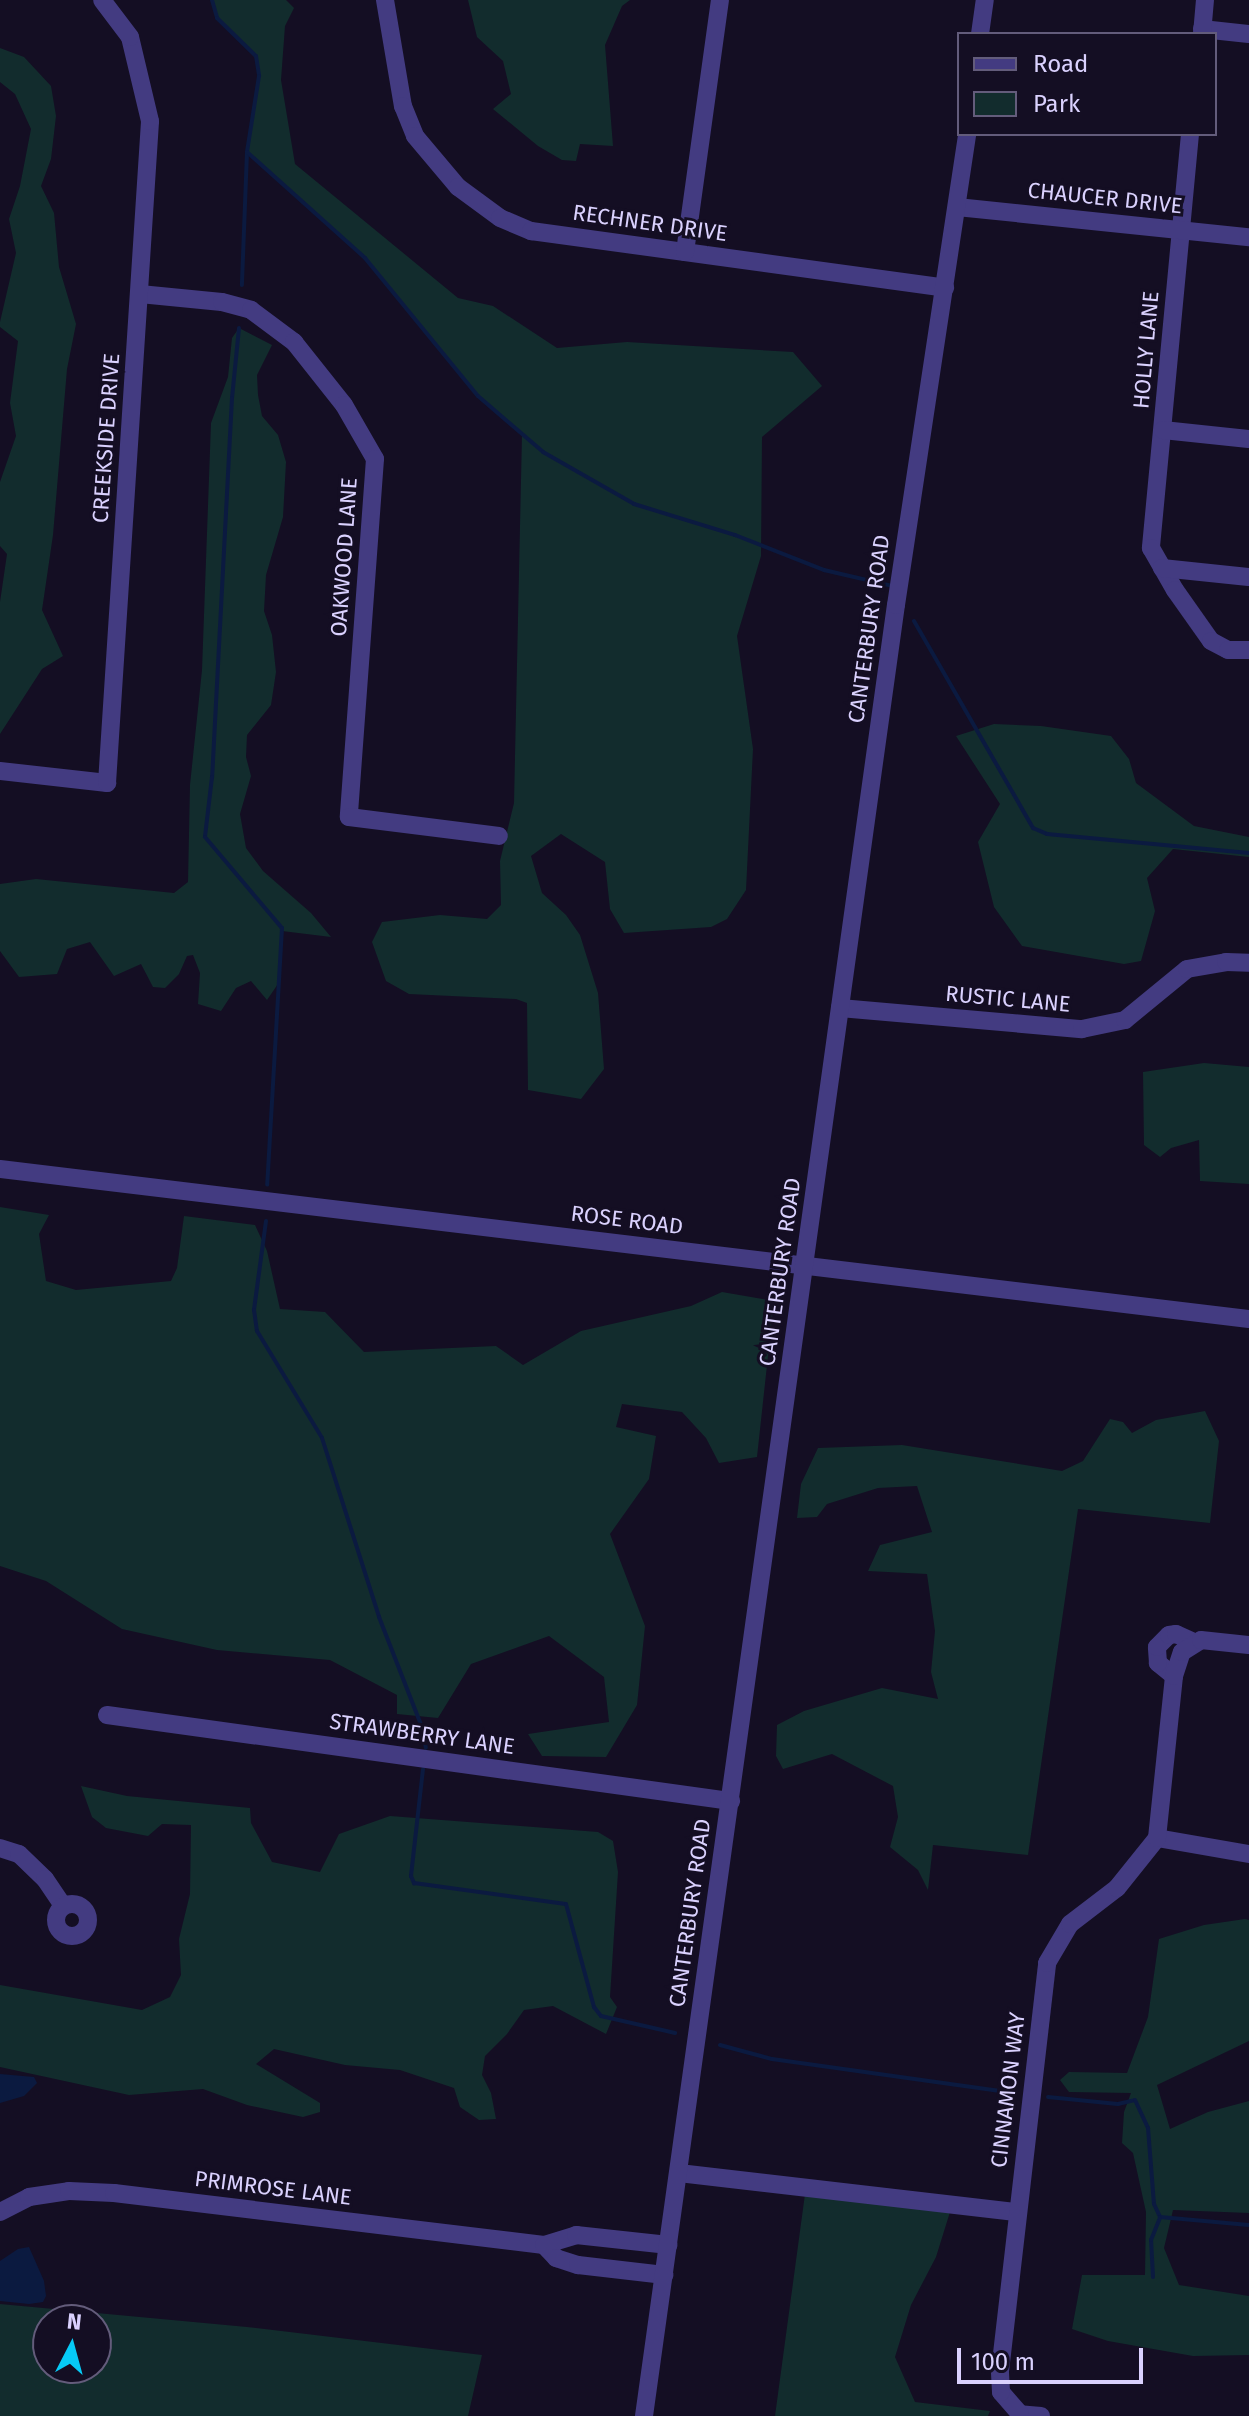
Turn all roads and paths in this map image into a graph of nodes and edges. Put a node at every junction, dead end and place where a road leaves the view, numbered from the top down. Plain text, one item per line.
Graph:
1 (102, 0) edge
2 (385, 0) edge
3 (720, 0) edge
4 (985, 0) edge
5 (1205, 0) edge
6 (980, 32) edge
7 (1202, 32) edge
8 (1217, 33) edge
9 (1249, 34) edge
10 (967, 136) edge
11 (1190, 136) edge
12 (957, 207) junction
13 (1180, 229) junction
14 (1249, 237) edge
15 (685, 252) junction
16 (945, 288) junction
17 (140, 294) junction
18 (1163, 430) junction
19 (1249, 439) edge
20 (1162, 568) junction
21 (1249, 577) edge
22 (1249, 650) edge
23 (0, 771) edge
24 (499, 836) dead end
25 (1249, 963) edge
26 (840, 1008) junction
27 (0, 1169) edge
28 (806, 1266) junction
29 (1249, 1319) edge
30 (1249, 1645) edge
31 (107, 1715) dead end
32 (731, 1801) junction
33 (1157, 1838) junction
34 (0, 1848) edge
35 (1249, 1854) edge
36 (63, 1906) dead end
37 (679, 2173) junction
38 (0, 2212) edge
39 (1018, 2212) junction
40 (544, 2245) junction
41 (668, 2245) junction
42 (664, 2275) junction
43 (644, 2416) edge
44 (1041, 2416) edge

1 - 17 street, CREEKSIDE DRIVE
2 - 15 street, RECHNER DRIVE
3 - 15 street
4 - 6 street
5 - 7 street
8 - 9 street
10 - 12 street, CANTERBURY ROAD
11 - 13 street, HOLLY LANE
12 - 13 street, CHAUCER DRIVE
12 - 16 street, CANTERBURY ROAD
13 - 14 street, CHAUCER DRIVE
13 - 18 street, HOLLY LANE
15 - 16 street, RECHNER DRIVE
16 - 26 street, CANTERBURY ROAD
17 - 23 street, CREEKSIDE DRIVE
17 - 24 street, OAKWOOD LANE
18 - 19 street
18 - 20 street, HOLLY LANE
20 - 21 street
20 - 22 street, HOLLY LANE
25 - 26 street, RUSTIC LANE
26 - 28 street, CANTERBURY ROAD
27 - 28 street, ROSE ROAD
28 - 29 street, ROSE ROAD
28 - 32 street, CANTERBURY ROAD
30 - 33 street
31 - 32 street, STRAWBERRY LANE
32 - 37 street, CANTERBURY ROAD
33 - 35 street
33 - 39 street, CINNAMON WAY
34 - 36 street
37 - 39 street
37 - 41 street, CANTERBURY ROAD
38 - 40 street, PRIMROSE LANE
39 - 44 street, CINNAMON WAY
40 - 41 street, PRIMROSE LANE
40 - 42 street, PRIMROSE LANE
41 - 42 street, CANTERBURY ROAD
42 - 43 street, CANTERBURY ROAD

